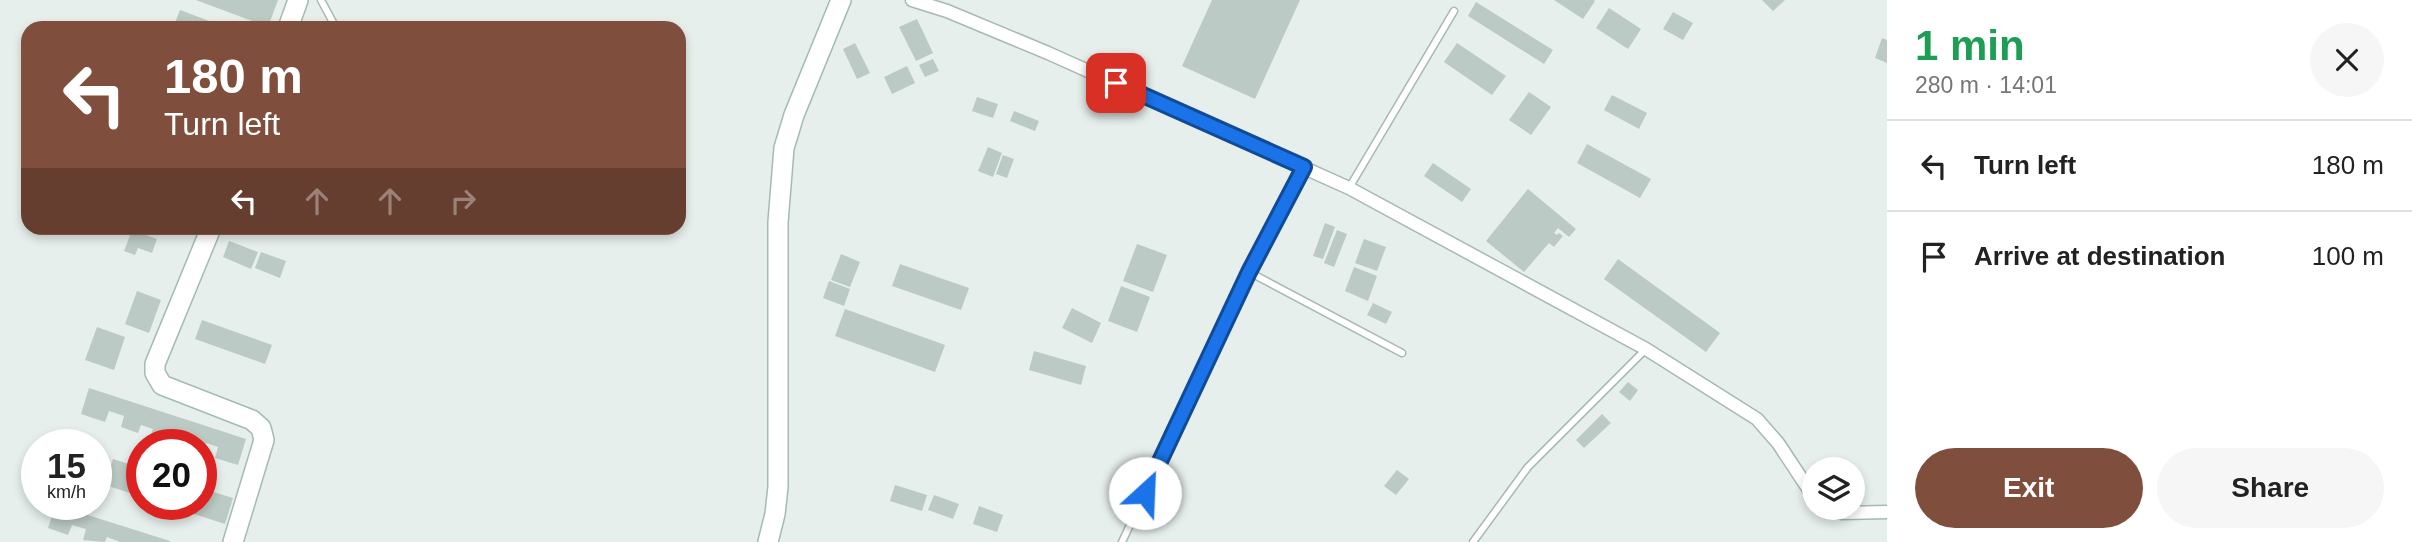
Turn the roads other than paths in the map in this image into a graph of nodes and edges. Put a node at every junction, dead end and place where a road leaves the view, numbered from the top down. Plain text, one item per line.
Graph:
1 (298, 0) edge
2 (321, 0) edge
3 (841, 0) edge
4 (912, 0) edge
5 (1454, 10) dead end
6 (290, 21) edge
7 (332, 21) edge
8 (1304, 167) junction
9 (1349, 188) junction
10 (208, 235) edge
11 (1249, 272) junction
12 (1646, 349) junction
13 (1402, 353) dead end
14 (1802, 479) edge
15 (1865, 512) edge
16 (1887, 512) edge
17 (233, 542) edge
18 (768, 542) edge
19 (1122, 542) edge
20 (1473, 542) edge

1 - 6 main road
2 - 7 lane
3 - 18 main road
4 - 8 street
5 - 9 lane
8 - 9 street
8 - 11 lane
9 - 12 street
10 - 17 main road
11 - 13 lane
11 - 19 lane
12 - 14 street
12 - 20 lane
15 - 16 street

